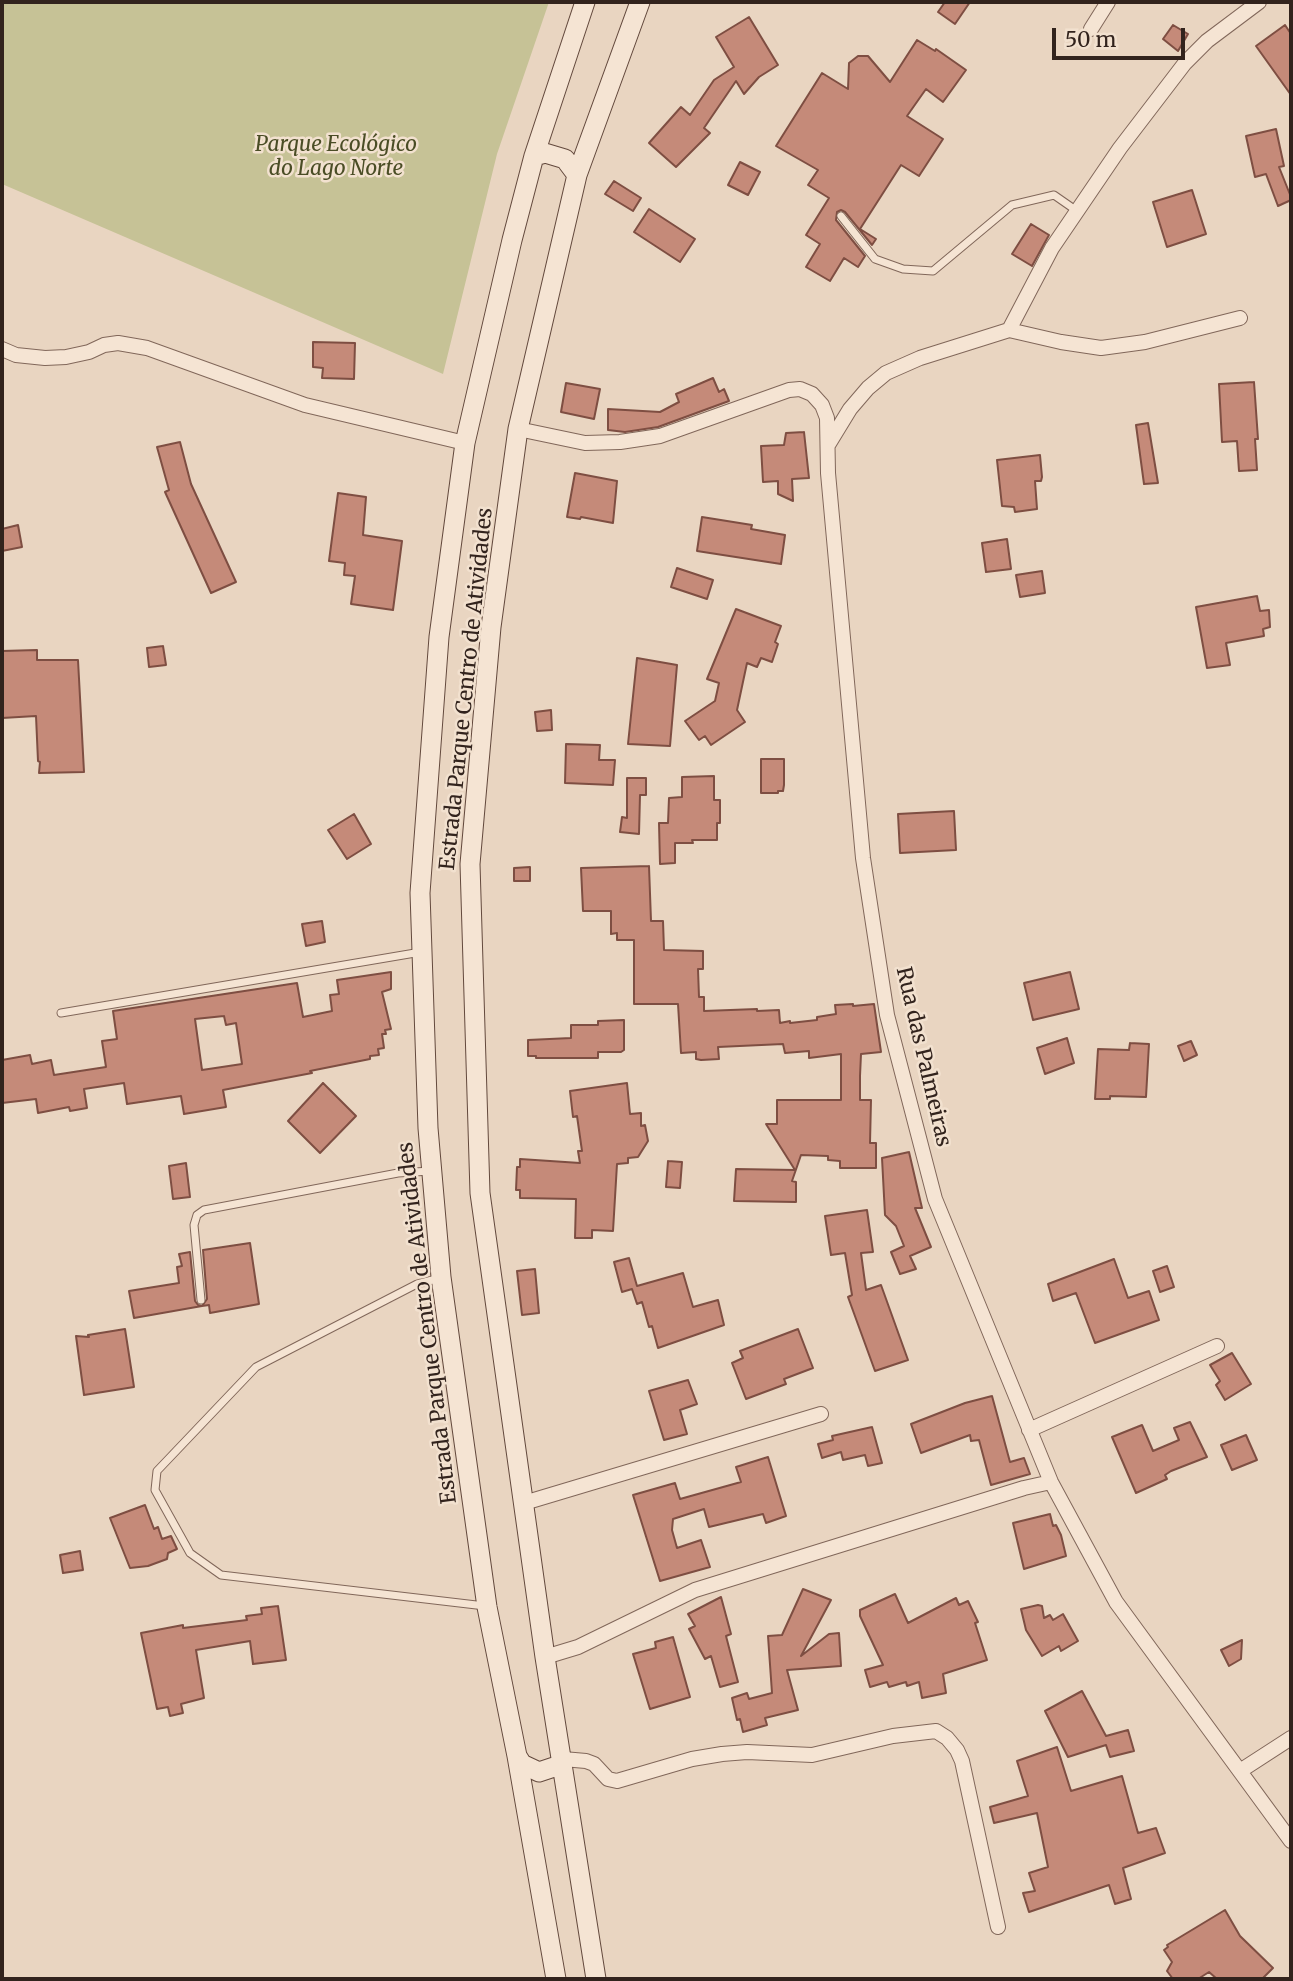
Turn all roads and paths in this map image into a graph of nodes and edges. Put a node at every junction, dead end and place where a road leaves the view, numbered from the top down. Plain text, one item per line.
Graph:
1 (585, 2) edge
2 (640, 2) edge
3 (1108, 2) edge
4 (1259, 2) edge
5 (1091, 29) dead end
6 (534, 156) junction
7 (578, 176) junction
8 (1077, 211) junction
9 (841, 216) dead end
10 (1240, 318) dead end
11 (1009, 330) junction
12 (2, 349) edge
13 (518, 429) junction
14 (465, 443) junction
15 (828, 445) junction
16 (422, 952) junction
17 (61, 1013) dead end
18 (432, 1171) junction
19 (441, 1277) junction
20 (201, 1300) dead end
21 (1217, 1346) dead end
22 (821, 1414) dead end
23 (1030, 1430) junction
24 (1051, 1482) junction
25 (524, 1503) junction
26 (487, 1607) junction
27 (545, 1657) junction
28 (1291, 1738) edge
29 (517, 1756) junction
30 (563, 1759) junction
31 (1240, 1771) junction
32 (1291, 1841) edge
33 (998, 1927) dead end
34 (556, 1979) edge
35 (596, 1979) edge

1 - 6 main road, Estrada Parque Centro de Atividades
2 - 7 main road, Estrada Parque Centro de Atividades
3 - 5 street
4 - 8 street
6 - 7 main road
6 - 14 main road, Estrada Parque Centro de Atividades
7 - 13 main road, Estrada Parque Centro de Atividades
8 - 9 lane
8 - 11 street
10 - 11 street
11 - 15 street
12 - 14 street
13 - 15 street, Rua das Palmeiras
13 - 25 main road, Estrada Parque Centro de Atividades
14 - 16 main road, Estrada Parque Centro de Atividades
15 - 23 street, Rua das Palmeiras
16 - 17 lane
16 - 18 main road, Estrada Parque Centro de Atividades
18 - 19 main road, Estrada Parque Centro de Atividades
18 - 20 lane
19 - 26 main road, Estrada Parque Centro de Atividades
19 - 26 lane
21 - 23 street
22 - 25 street
23 - 24 street, Rua das Palmeiras
24 - 27 street
24 - 31 street, Rua das Palmeiras
25 - 27 main road, Estrada Parque Centro de Atividades
26 - 29 main road, Estrada Parque Centro de Atividades
27 - 30 main road, Estrada Parque Centro de Atividades
28 - 31 street
29 - 30 main road
29 - 34 main road, Estrada Parque Centro de Atividades
30 - 33 street
30 - 35 main road, Estrada Parque Centro de Atividades
31 - 32 street, Rua das Palmeiras

